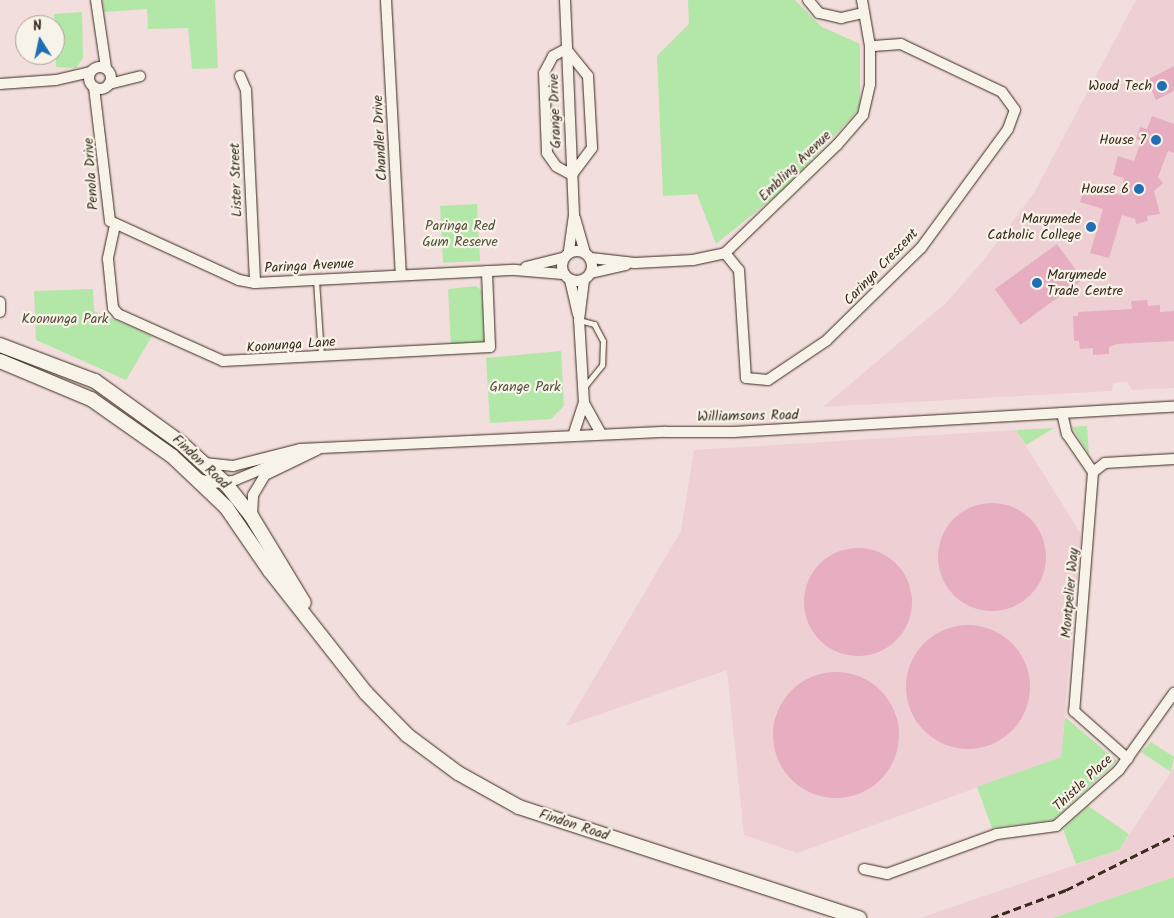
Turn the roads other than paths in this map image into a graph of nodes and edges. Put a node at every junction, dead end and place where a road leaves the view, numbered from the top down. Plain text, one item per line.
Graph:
1 (96, 0) edge
2 (386, 0) edge
3 (808, 0) edge
4 (862, 0) edge
5 (564, 2) edge
6 (863, 13) junction
7 (99, 36) junction
8 (870, 46) junction
9 (566, 49) junction
10 (107, 70) junction
11 (240, 76) dead end
12 (97, 80) junction
13 (0, 84) edge
14 (572, 175) junction
15 (574, 214) junction
16 (115, 225) junction
17 (725, 252) junction
18 (566, 255) junction
19 (588, 256) junction
20 (635, 262) junction
21 (515, 270) junction
22 (487, 271) junction
23 (401, 275) junction
24 (566, 277) junction
25 (588, 277) junction
26 (316, 280) junction
27 (255, 283) junction
28 (0, 302) edge
29 (0, 312) edge
30 (579, 320) junction
31 (0, 345) edge
32 (321, 356) junction
33 (0, 360) edge
34 (583, 388) junction
35 (584, 403) junction
36 (1174, 407) edge
37 (1062, 413) junction
38 (601, 434) junction
39 (573, 436) junction
40 (323, 448) junction
41 (1174, 459) edge
42 (204, 463) junction
43 (233, 466) junction
44 (1093, 472) junction
45 (193, 476) junction
46 (224, 482) junction
47 (226, 507) junction
48 (252, 517) junction
49 (334, 655) junction
50 (1174, 693) edge
51 (1128, 759) junction
52 (864, 869) dead end
53 (859, 918) edge

1 - 7 street, Penola Drive
2 - 23 street, Chandler Drive
3 - 6 street
4 - 6 street, Embling Avenue
5 - 9 street, Grange Drive
6 - 8 street, Embling Avenue
7 - 10 street, Penola Drive
7 - 12 street, Penola Drive
8 - 17 street, Embling Avenue
8 - 17 street, Carinya Crescent
9 - 14 street, Grange Drive
9 - 14 street
9 - 14 street
10 - 12 street
10 - 12 street, Penola Drive
10 - 12 street
11 - 27 street, Lister Street
12 - 13 street
12 - 16 street, Penola Drive
14 - 15 street, Grange Drive
15 - 18 street, Grange Drive
15 - 19 street, Grange Drive
16 - 27 street, Paringa Avenue
16 - 32 street, Koonunga Lane
17 - 20 street, Embling Avenue
18 - 19 street, Embling Avenue
18 - 21 street, Paringa Avenue
18 - 24 street, Grange Drive
19 - 20 street, Embling Avenue
19 - 25 street, Grange Drive
20 - 25 street, Embling Avenue
21 - 22 street, Paringa Avenue
21 - 24 street, Paringa Avenue
22 - 23 street, Paringa Avenue
22 - 32 street, Koonunga Lane
23 - 26 street, Paringa Avenue
24 - 25 street, Embling Avenue
24 - 30 street
25 - 30 street
26 - 27 street, Paringa Avenue
26 - 32 lane
28 - 29 street
30 - 34 street
30 - 34 lane
31 - 42 street, Findon Road
33 - 45 street, Findon Road
34 - 35 street
35 - 38 street
35 - 39 street
36 - 37 street, Williamsons Road
37 - 38 street, Williamsons Road
37 - 44 street
38 - 39 street, Williamsons Road
39 - 40 street, Williamsons Road
40 - 43 street, Williamsons Road
40 - 46 street, Williamsons Road
40 - 48 street
41 - 44 street
42 - 43 street, Williamsons Road
42 - 46 street, Findon Road
43 - 46 street
44 - 51 street, Montpelier Way
45 - 46 street
45 - 47 street, Findon Road
46 - 47 street
46 - 48 street, Findon Road
47 - 49 street, Findon Road
48 - 49 street, Findon Road
49 - 53 street, Findon Road
50 - 51 street, Thistle Place
51 - 52 street, Thistle Place

